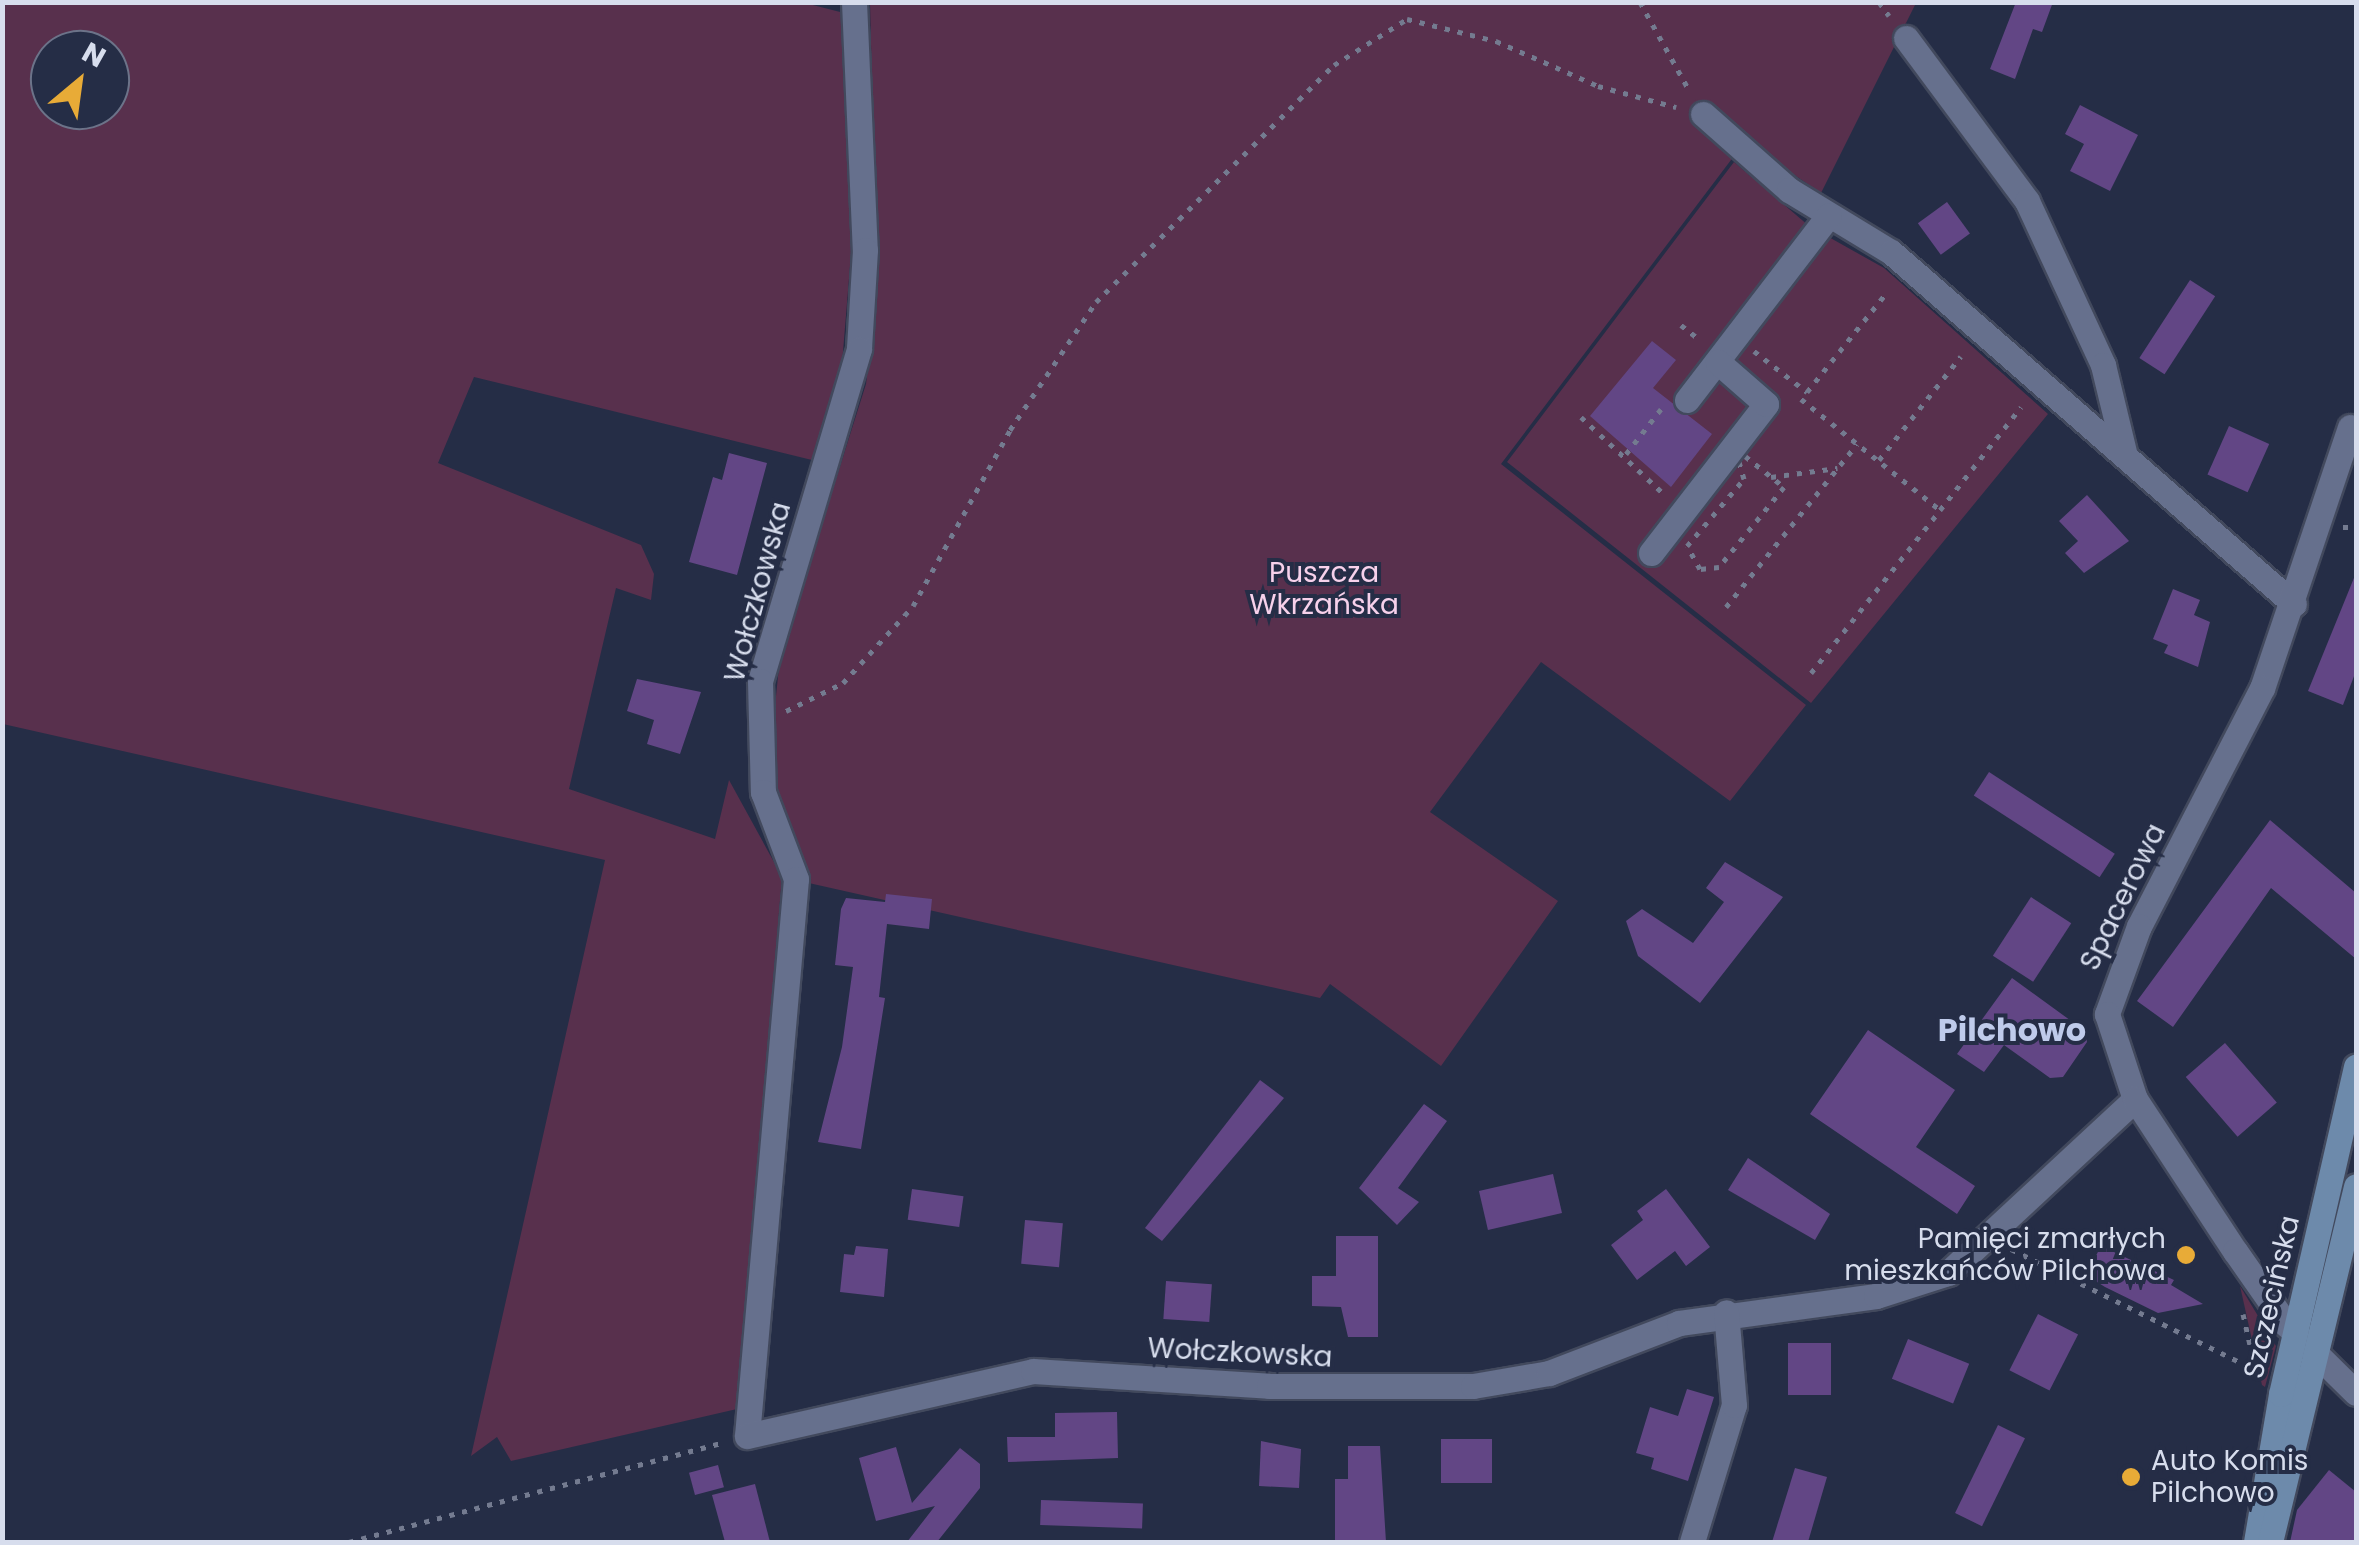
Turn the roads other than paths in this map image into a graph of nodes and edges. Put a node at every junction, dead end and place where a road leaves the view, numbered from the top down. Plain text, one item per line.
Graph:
1 (854, 2) edge
2 (1906, 38) dead end
3 (1703, 114) road end
4 (1829, 216) junction
5 (1718, 362) junction
6 (1687, 400) dead end
7 (2350, 427) dead end
8 (2126, 456) junction
9 (1651, 553) dead end
10 (2294, 604) junction
11 (2356, 1066) edge
12 (2135, 1098) junction
13 (2356, 1186) edge
14 (1726, 1312) junction
15 (2294, 1333) junction
16 (2318, 1356) junction
17 (2356, 1393) edge
18 (1692, 1542) edge
19 (2256, 1542) edge
20 (2270, 1542) edge

1 - 14 street, Wołczkowska
2 - 8 street
3 - 4 street
4 - 5 street
4 - 8 street
5 - 6 street
5 - 9 street
7 - 10 street, Spacerowa
8 - 10 street
10 - 12 street, Spacerowa
11 - 15 main road, Szczecińska
12 - 14 street, Wołczkowska
12 - 15 street, Spacerowa
13 - 16 main road, Szczecińska
14 - 18 street
15 - 16 street, Spacerowa
15 - 19 main road, Szczecińska
16 - 17 street, Spacerowa
16 - 20 main road, Szczecińska

